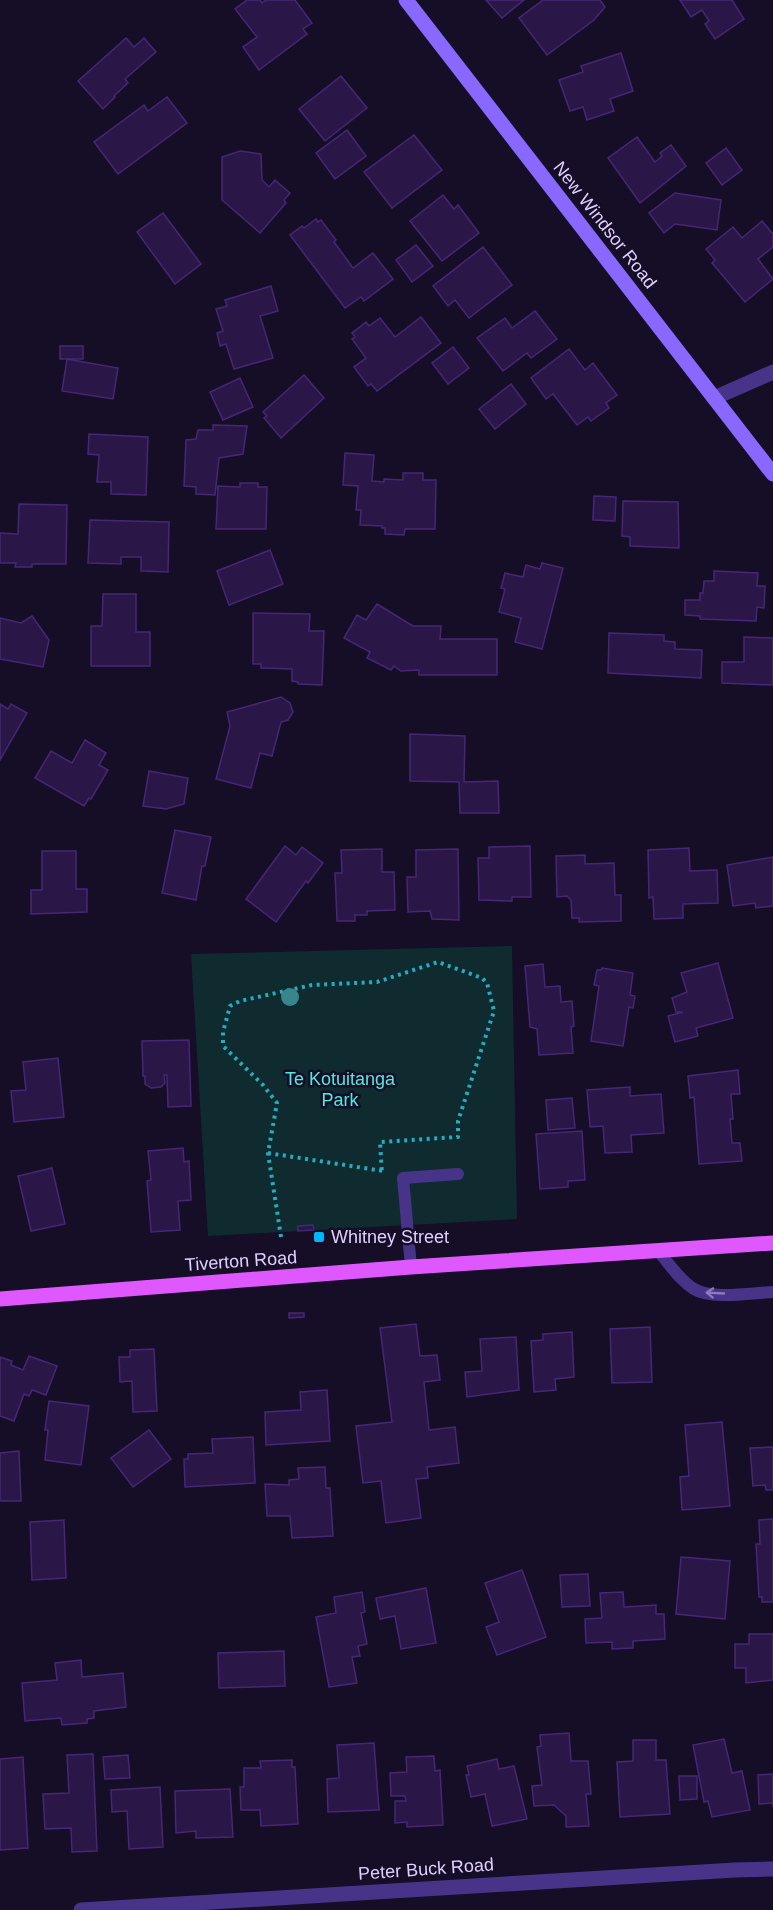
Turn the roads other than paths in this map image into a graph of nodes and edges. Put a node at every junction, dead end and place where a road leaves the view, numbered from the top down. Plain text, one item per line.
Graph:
1 (406, 0) edge
2 (773, 372) edge
3 (714, 398) junction
4 (773, 474) edge
5 (458, 1174) dead end
6 (773, 1244) edge
7 (658, 1251) junction
8 (411, 1267) junction
9 (773, 1292) edge
10 (0, 1299) edge
11 (773, 1869) edge
12 (81, 1910) edge

1 - 3 main road, New Windsor Road
2 - 3 street
3 - 4 main road, New Windsor Road
5 - 8 lane
6 - 7 main road, Tiverton Road
7 - 8 main road, Tiverton Road
9 -> 7 lane
8 - 10 main road, Tiverton Road
11 - 12 street, Peter Buck Road

